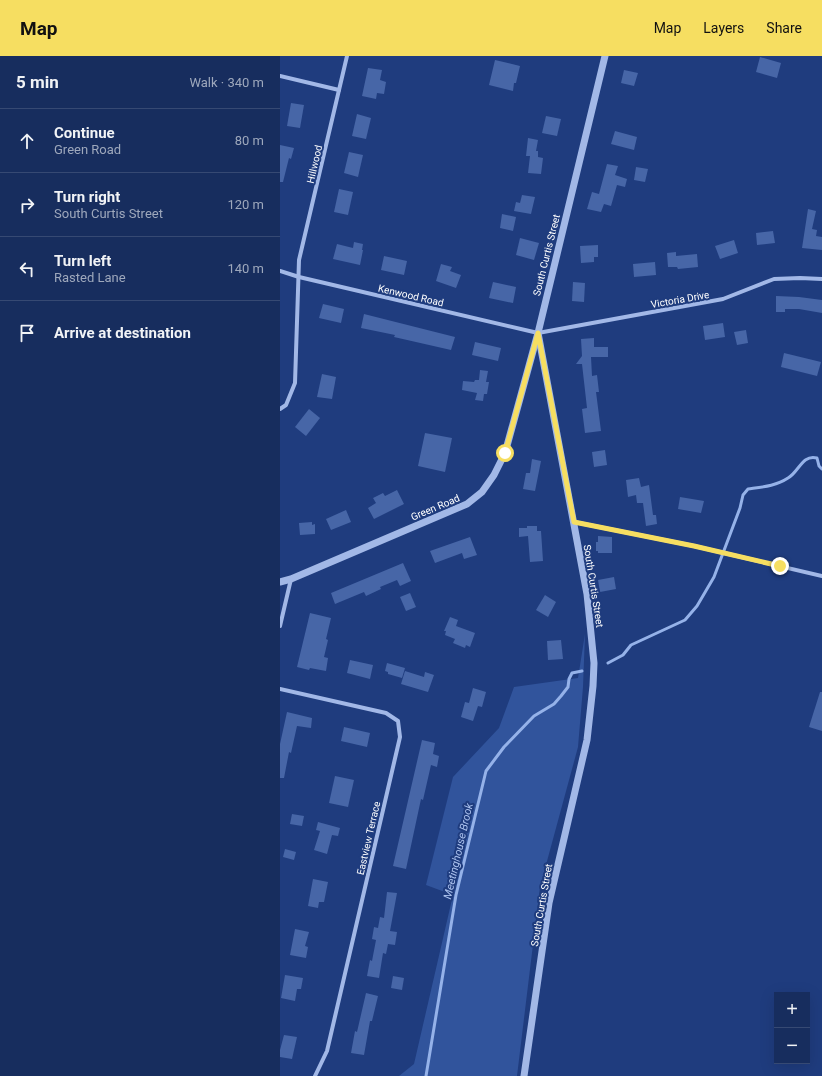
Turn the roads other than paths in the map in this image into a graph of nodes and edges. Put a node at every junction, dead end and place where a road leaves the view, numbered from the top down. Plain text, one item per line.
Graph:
1 (347, 56) edge
2 (605, 56) edge
3 (280, 76) edge
4 (339, 90) junction
5 (280, 271) edge
6 (299, 277) junction
7 (822, 279) edge
8 (538, 333) junction
9 (280, 409) edge
10 (574, 522) junction
11 (822, 576) edge
12 (291, 579) junction
13 (280, 582) edge
14 (280, 626) edge
15 (280, 689) edge
16 (315, 1076) edge
17 (524, 1076) edge

1 - 4 street, Hillwood
2 - 8 street, South Curtis Street
3 - 4 street
4 - 6 street, Hillwood
5 - 6 street, Kenwood Road
6 - 8 street, Kenwood Road
6 - 9 street, Hillwood
7 - 8 street, Victoria Drive
8 - 10 street, South Curtis Street
8 - 12 street, Green Road
10 - 11 street
10 - 17 street, South Curtis Street
12 - 13 street, Green Road
12 - 14 street
15 - 16 street, Eastview Terrace

